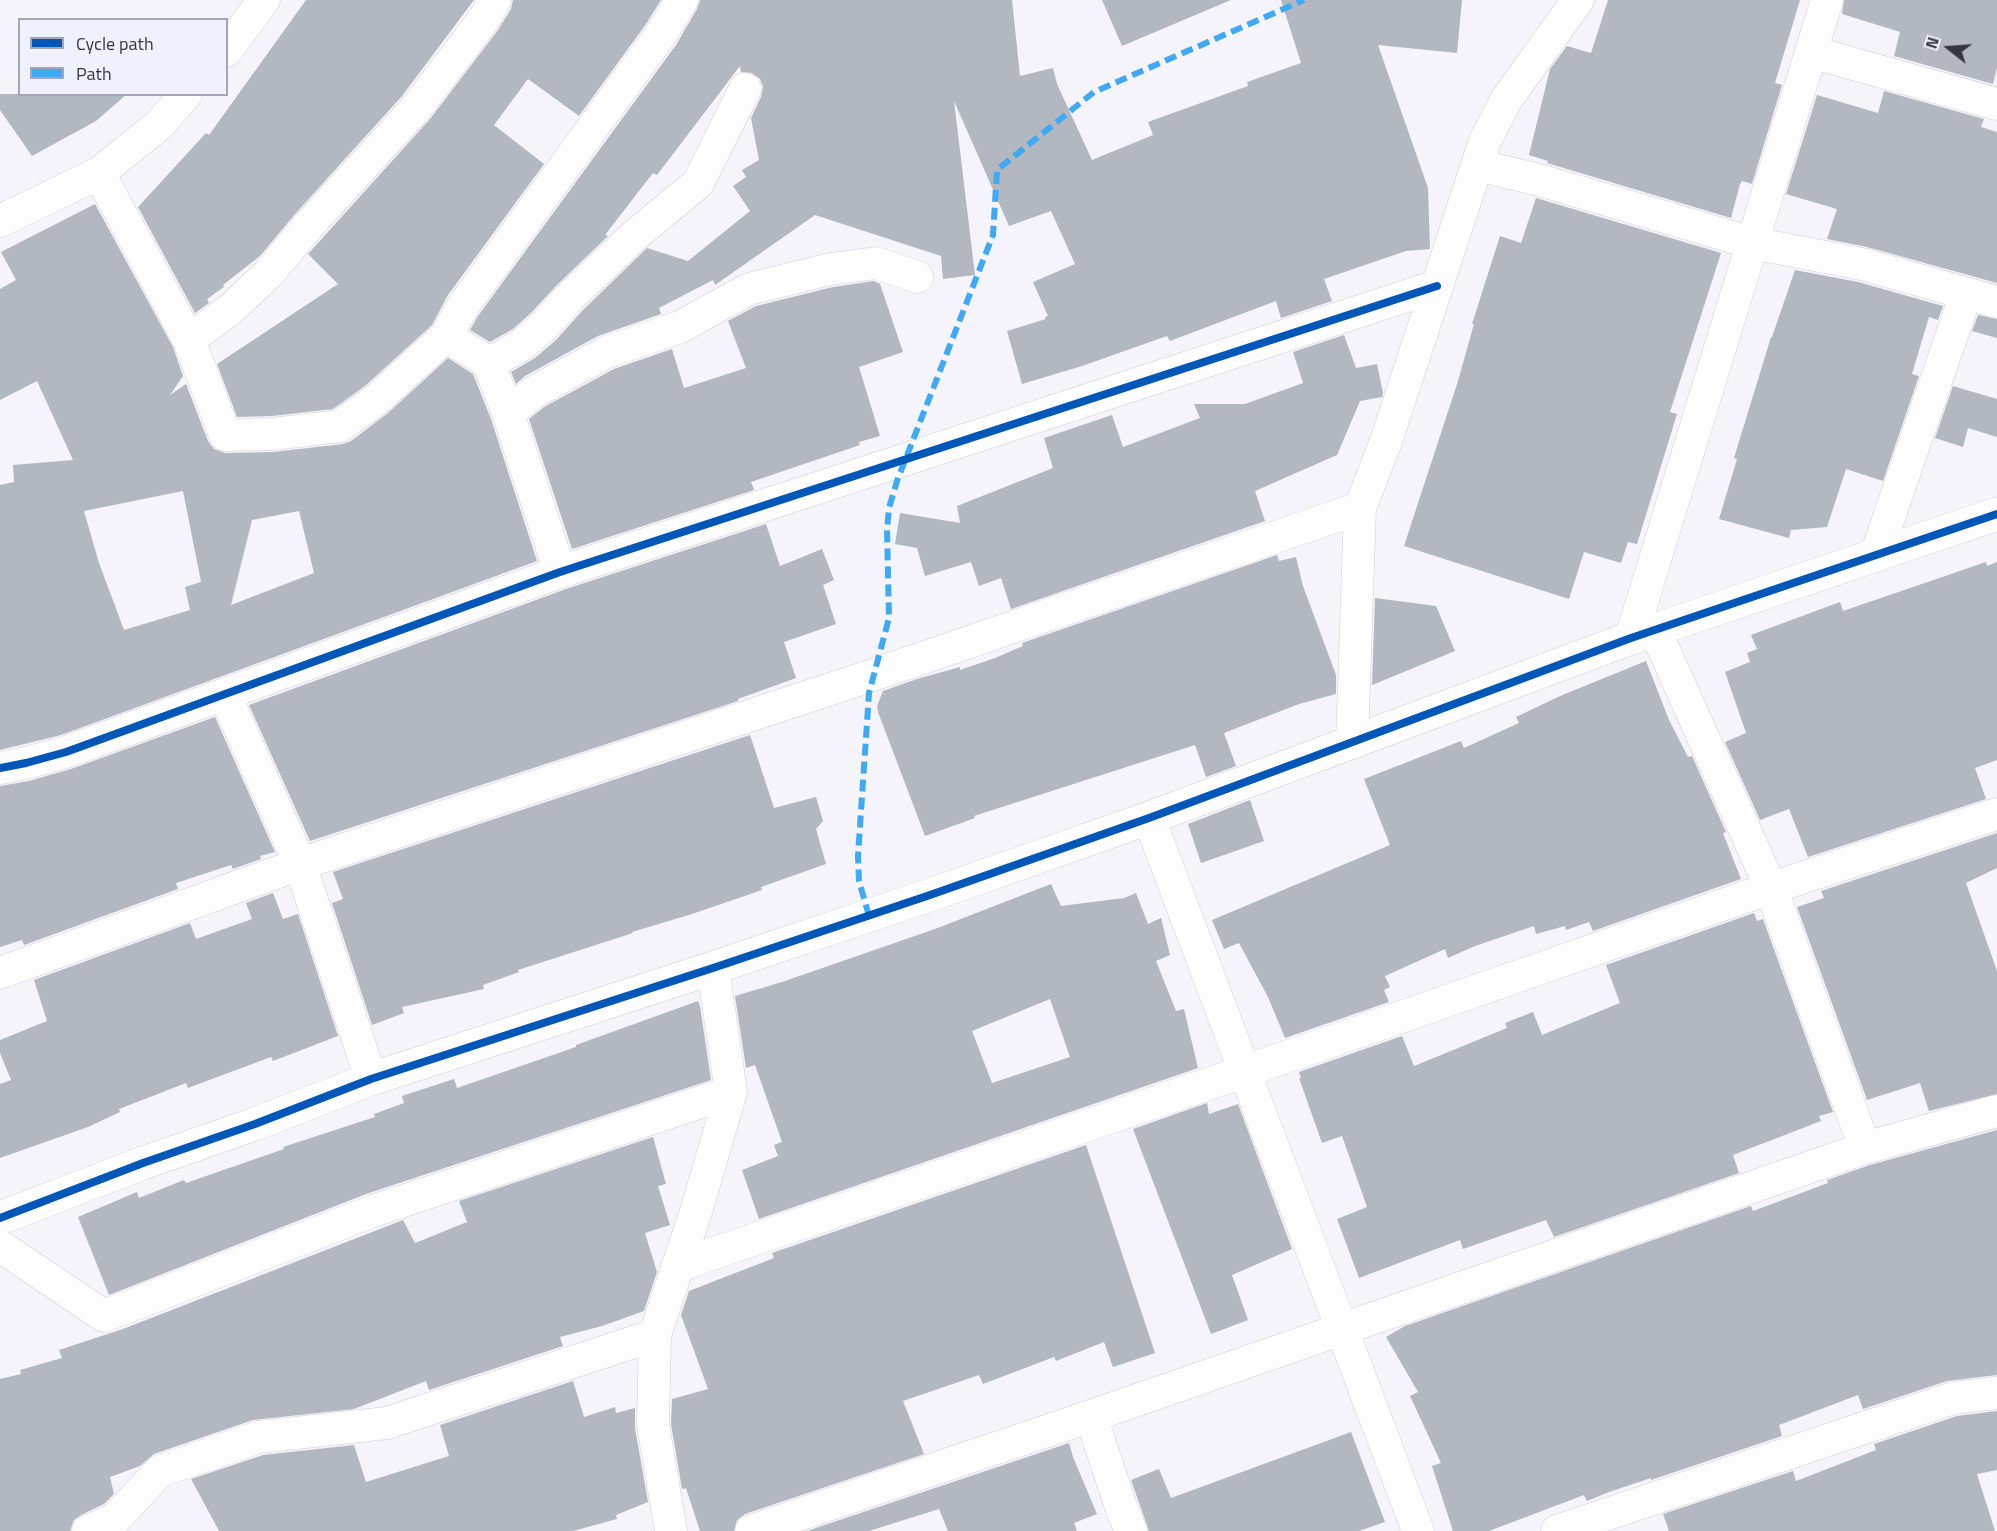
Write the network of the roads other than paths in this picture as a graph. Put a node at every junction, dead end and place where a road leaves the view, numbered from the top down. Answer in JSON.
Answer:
{"nodes":[{"id":1,"x":264,"y":0,"type":"edge"},
{"id":2,"x":495,"y":0,"type":"edge"},
{"id":3,"x":682,"y":0,"type":"edge"},
{"id":4,"x":1578,"y":0,"type":"edge"},
{"id":5,"x":1827,"y":0,"type":"edge"},
{"id":6,"x":228,"y":48,"type":"edge"},
{"id":7,"x":1811,"y":52,"type":"junction"},
{"id":8,"x":745,"y":89,"type":"dead end"},
{"id":9,"x":184,"y":96,"type":"edge"},
{"id":10,"x":1997,"y":104,"type":"edge"},
{"id":11,"x":1477,"y":165,"type":"junction"},
{"id":12,"x":99,"y":173,"type":"junction"},
{"id":13,"x":0,"y":222,"type":"edge"},
{"id":14,"x":1752,"y":243,"type":"junction"},
{"id":15,"x":917,"y":277,"type":"dead end"},
{"id":16,"x":1437,"y":286,"type":"junction"},
{"id":17,"x":1966,"y":294,"type":"junction"},
{"id":18,"x":1997,"y":302,"type":"edge"},
{"id":19,"x":446,"y":336,"type":"junction"},
{"id":20,"x":189,"y":340,"type":"junction"},
{"id":21,"x":488,"y":362,"type":"junction"},
{"id":22,"x":508,"y":412,"type":"junction"},
{"id":23,"x":1360,"y":508,"type":"junction"},
{"id":24,"x":1997,"y":514,"type":"edge"},
{"id":25,"x":1876,"y":555,"type":"junction"},
{"id":26,"x":560,"y":572,"type":"junction"},
{"id":27,"x":1643,"y":634,"type":"junction"},
{"id":28,"x":225,"y":695,"type":"junction"},
{"id":29,"x":1352,"y":742,"type":"junction"},
{"id":30,"x":0,"y":768,"type":"edge"},
{"id":31,"x":1997,"y":814,"type":"edge"},
{"id":32,"x":1149,"y":818,"type":"junction"},
{"id":33,"x":300,"y":864,"type":"junction"},
{"id":34,"x":1771,"y":888,"type":"junction"},
{"id":35,"x":713,"y":968,"type":"junction"},
{"id":36,"x":0,"y":973,"type":"edge"},
{"id":37,"x":1246,"y":1071,"type":"junction"},
{"id":38,"x":371,"y":1079,"type":"junction"},
{"id":39,"x":731,"y":1092,"type":"junction"},
{"id":40,"x":1997,"y":1111,"type":"edge"},
{"id":41,"x":1865,"y":1148,"type":"junction"},
{"id":42,"x":0,"y":1218,"type":"edge"},
{"id":43,"x":0,"y":1246,"type":"edge"},
{"id":44,"x":678,"y":1266,"type":"junction"},
{"id":45,"x":1342,"y":1329,"type":"junction"},
{"id":46,"x":655,"y":1335,"type":"junction"},
{"id":47,"x":1997,"y":1393,"type":"edge"},
{"id":48,"x":1091,"y":1416,"type":"junction"},
{"id":49,"x":88,"y":1531,"type":"edge"},
{"id":50,"x":671,"y":1531,"type":"edge"},
{"id":51,"x":751,"y":1531,"type":"edge"},
{"id":52,"x":1131,"y":1531,"type":"edge"},
{"id":53,"x":1418,"y":1531,"type":"edge"},
{"id":54,"x":1557,"y":1531,"type":"edge"}],
"edges":[{"from":1,"to":6,"type":"street"},
{"from":2,"to":20,"type":"street"},
{"from":3,"to":19,"type":"street"},
{"from":4,"to":11,"type":"street"},
{"from":5,"to":7,"type":"street"},
{"from":7,"to":10,"type":"street"},
{"from":7,"to":14,"type":"street"},
{"from":8,"to":21,"type":"street"},
{"from":9,"to":12,"type":"street"},
{"from":11,"to":14,"type":"street"},
{"from":11,"to":16,"type":"street"},
{"from":12,"to":13,"type":"street"},
{"from":12,"to":20,"type":"street"},
{"from":14,"to":17,"type":"street"},
{"from":14,"to":27,"type":"street"},
{"from":15,"to":22,"type":"street"},
{"from":16,"to":23,"type":"street"},
{"from":16,"to":26,"type":"street"},
{"from":17,"to":18,"type":"street"},
{"from":17,"to":25,"type":"street"},
{"from":19,"to":20,"type":"street"},
{"from":19,"to":21,"type":"street"},
{"from":21,"to":22,"type":"street"},
{"from":22,"to":26,"type":"street"},
{"from":23,"to":29,"type":"street"},
{"from":23,"to":33,"type":"street"},
{"from":24,"to":25,"type":"street"},
{"from":25,"to":27,"type":"street"},
{"from":26,"to":28,"type":"street"},
{"from":27,"to":29,"type":"street"},
{"from":27,"to":34,"type":"street"},
{"from":28,"to":30,"type":"street"},
{"from":28,"to":33,"type":"street"},
{"from":29,"to":32,"type":"street"},
{"from":31,"to":34,"type":"street"},
{"from":32,"to":35,"type":"street"},
{"from":32,"to":37,"type":"street"},
{"from":33,"to":36,"type":"street"},
{"from":33,"to":38,"type":"street"},
{"from":34,"to":37,"type":"street"},
{"from":34,"to":41,"type":"street"},
{"from":35,"to":38,"type":"street"},
{"from":35,"to":39,"type":"street"},
{"from":37,"to":44,"type":"street"},
{"from":37,"to":45,"type":"street"},
{"from":38,"to":42,"type":"street"},
{"from":39,"to":43,"type":"street"},
{"from":39,"to":44,"type":"street"},
{"from":40,"to":41,"type":"street"},
{"from":41,"to":45,"type":"street"},
{"from":44,"to":46,"type":"street"},
{"from":45,"to":48,"type":"street"},
{"from":45,"to":53,"type":"street"},
{"from":46,"to":49,"type":"street"},
{"from":46,"to":50,"type":"street"},
{"from":47,"to":54,"type":"street"},
{"from":48,"to":51,"type":"street"},
{"from":48,"to":52,"type":"street"}]}
